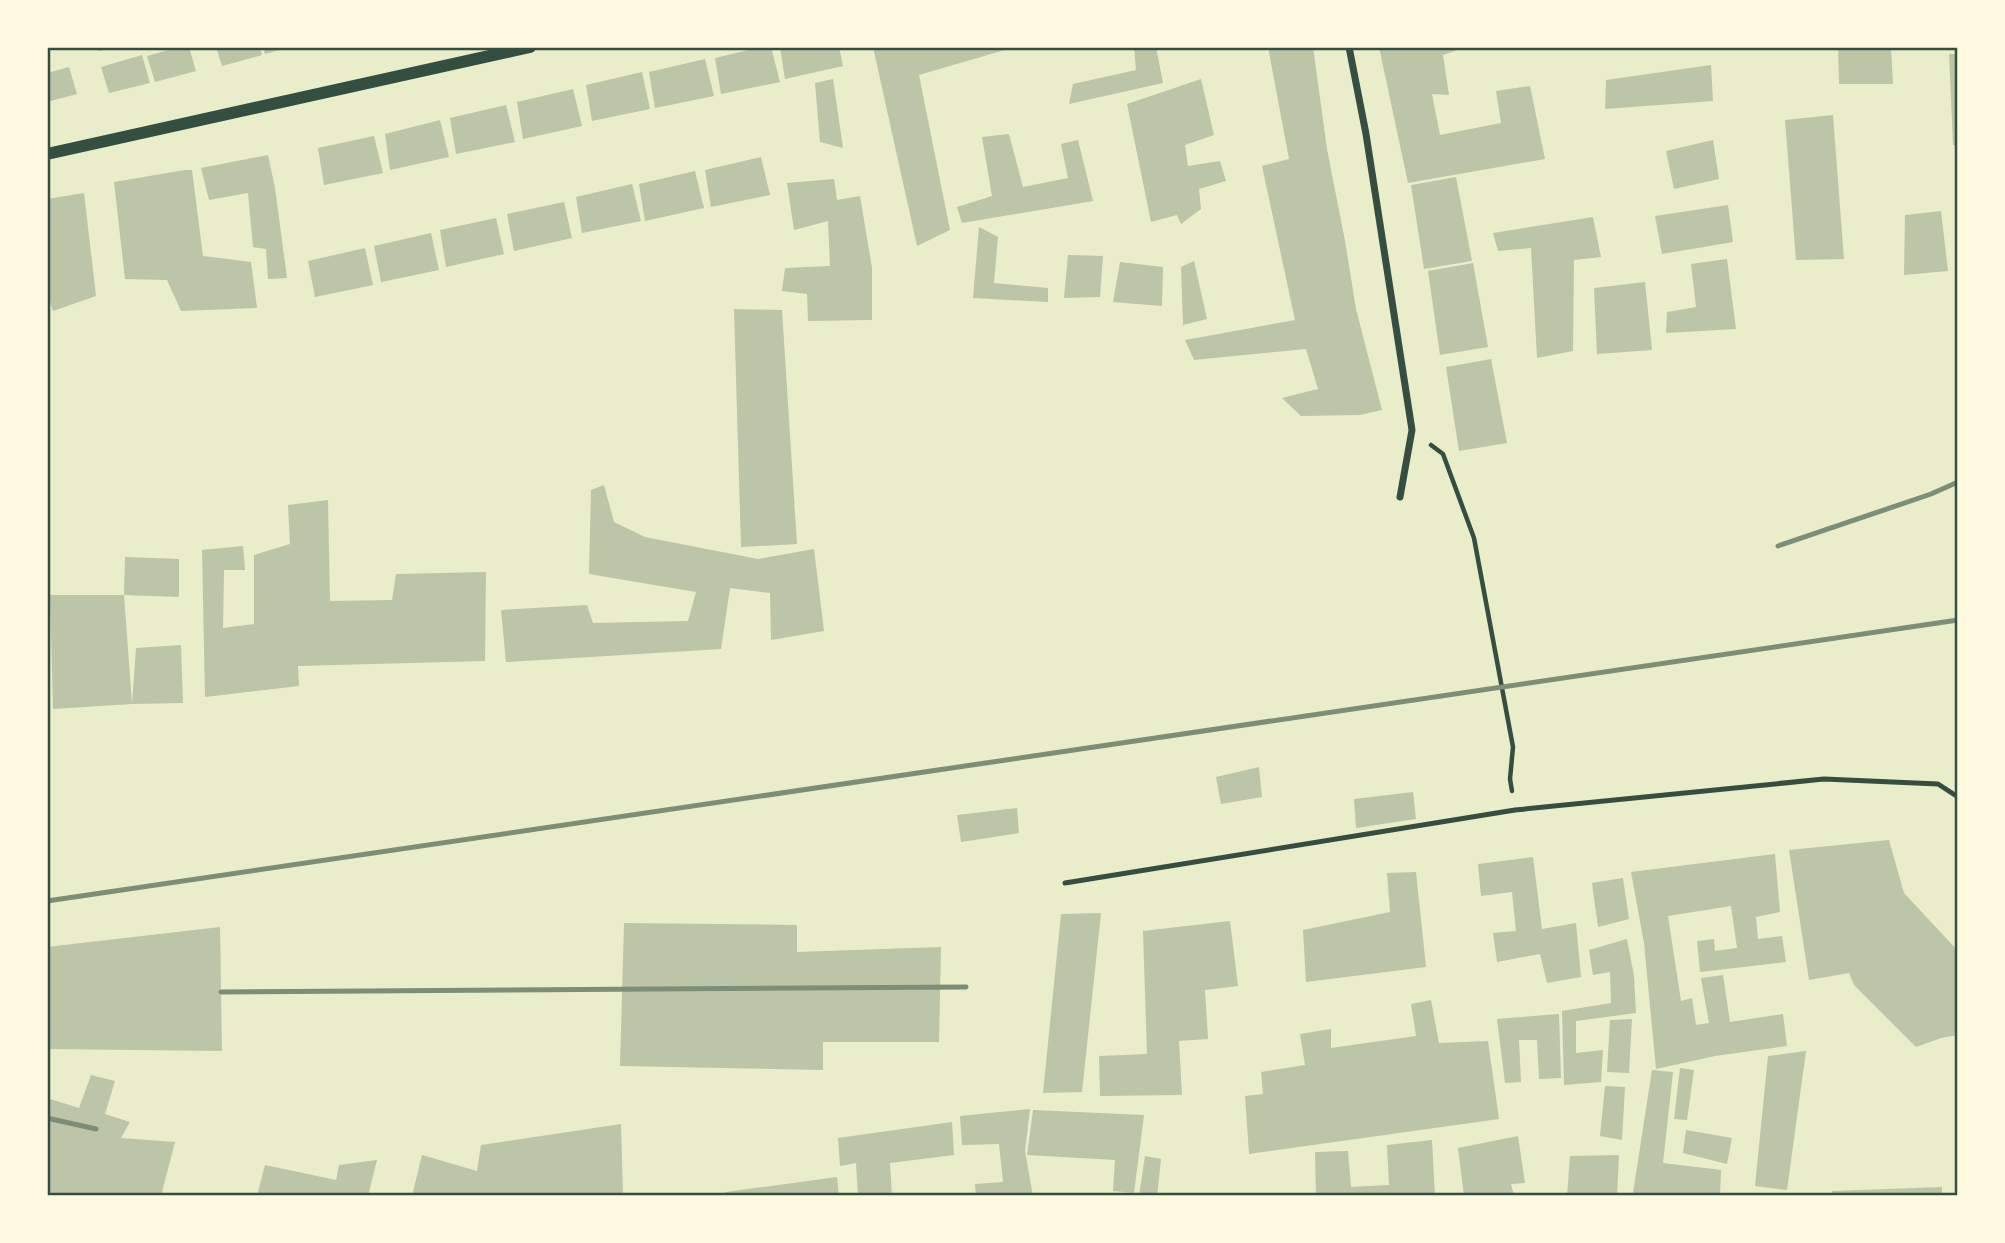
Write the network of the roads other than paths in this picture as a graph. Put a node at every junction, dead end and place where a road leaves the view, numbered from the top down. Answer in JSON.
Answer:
{"nodes":[{"id":1,"x":530,"y":47,"type":"edge"},
{"id":2,"x":1349,"y":47,"type":"edge"},
{"id":3,"x":47,"y":154,"type":"edge"},
{"id":4,"x":1400,"y":498,"type":"dead end"},
{"id":5,"x":1958,"y":797,"type":"edge"},
{"id":6,"x":1065,"y":883,"type":"dead end"}],
"edges":[{"from":1,"to":3,"type":"street"},
{"from":2,"to":4,"type":"street"},
{"from":5,"to":6,"type":"lane"}]}
